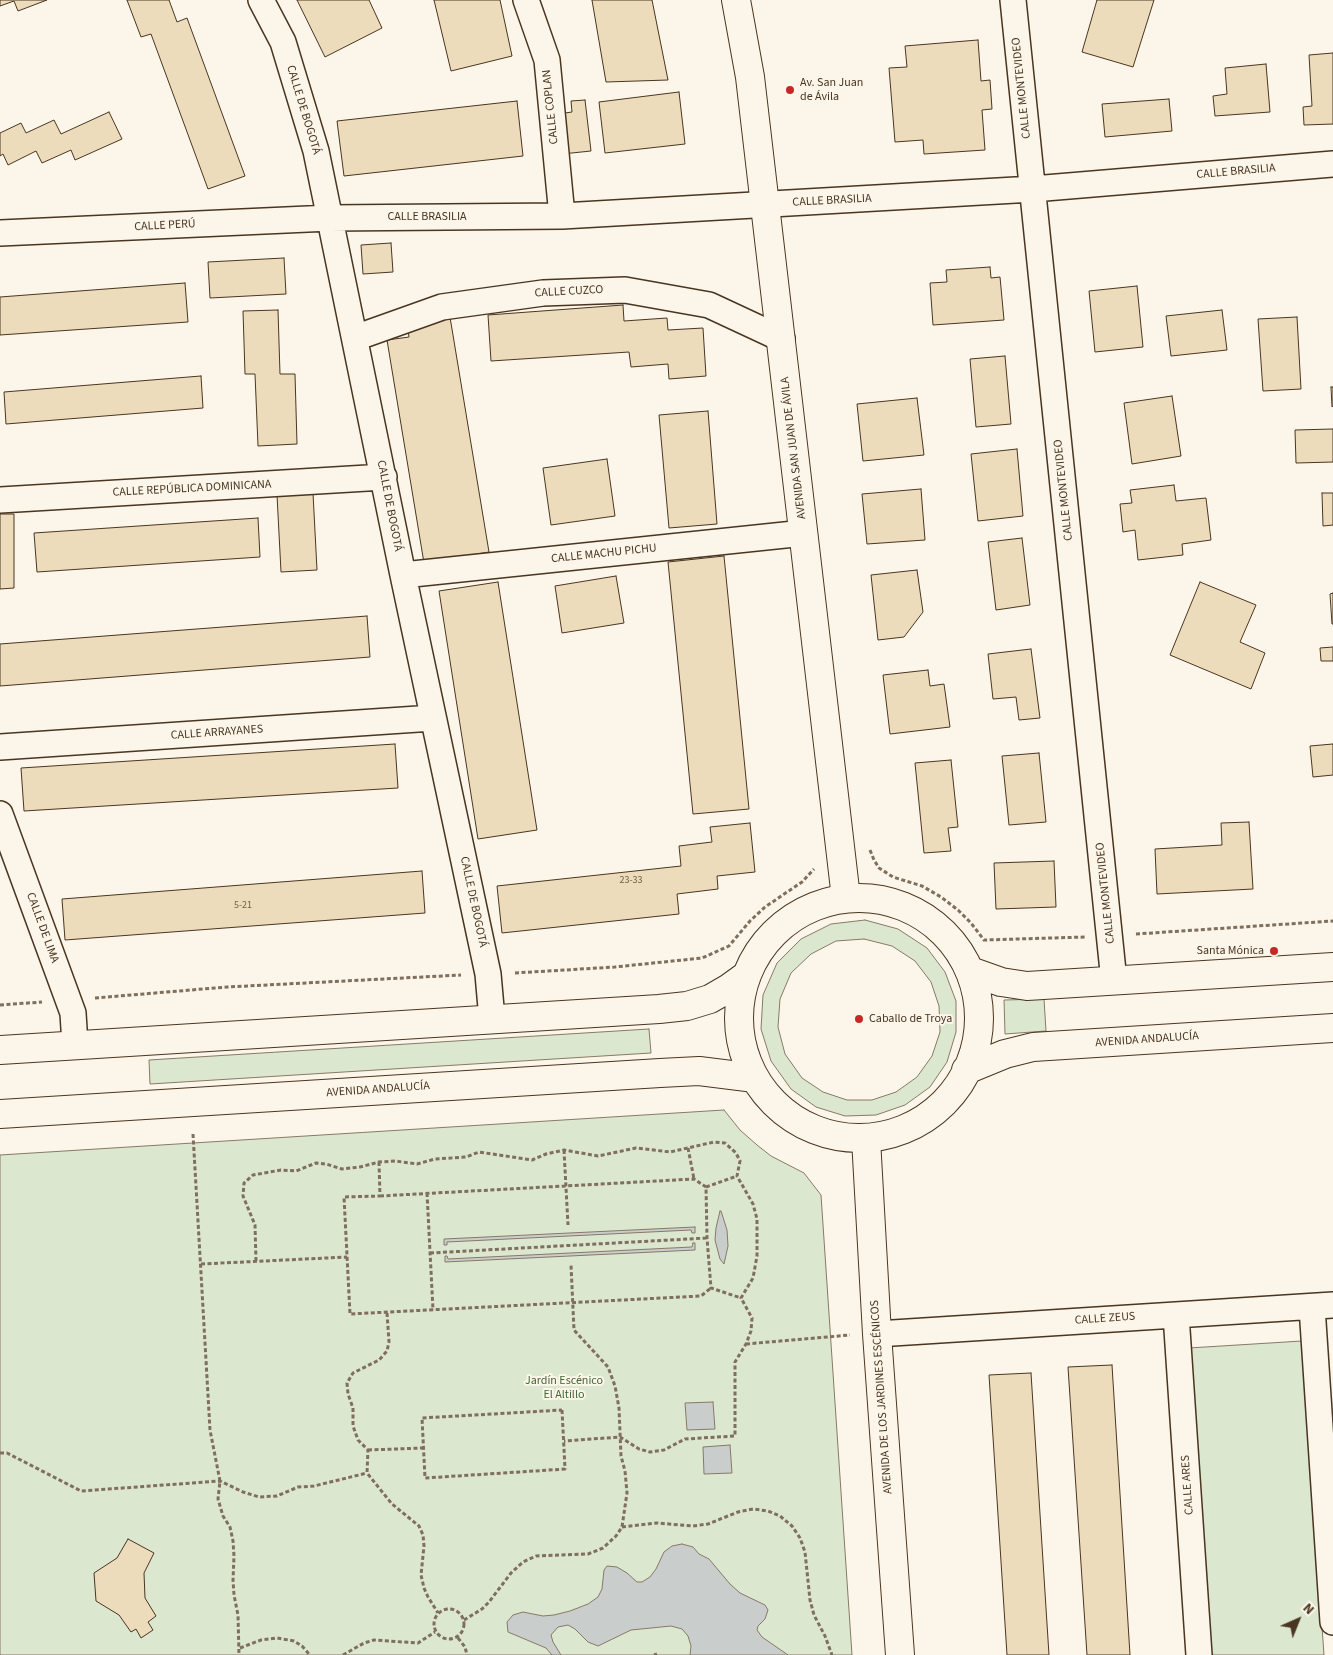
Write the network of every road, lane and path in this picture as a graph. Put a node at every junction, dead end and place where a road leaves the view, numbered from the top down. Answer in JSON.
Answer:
{"nodes":[{"id":1,"x":261,"y":0,"type":"edge"},
{"id":2,"x":526,"y":0,"type":"edge"},
{"id":3,"x":736,"y":0,"type":"edge"},
{"id":4,"x":1013,"y":0,"type":"edge"},
{"id":5,"x":1333,"y":164,"type":"edge"},
{"id":6,"x":1033,"y":189,"type":"junction"},
{"id":7,"x":764,"y":205,"type":"junction"},
{"id":8,"x":562,"y":216,"type":"junction"},
{"id":9,"x":330,"y":218,"type":"junction"},
{"id":10,"x":0,"y":233,"type":"edge"},
{"id":11,"x":355,"y":338,"type":"junction"},
{"id":12,"x":782,"y":339,"type":"junction"},
{"id":13,"x":384,"y":478,"type":"junction"},
{"id":14,"x":0,"y":500,"type":"edge"},
{"id":15,"x":804,"y":533,"type":"junction"},
{"id":16,"x":403,"y":576,"type":"junction"},
{"id":17,"x":433,"y":718,"type":"junction"},
{"id":18,"x":0,"y":747,"type":"edge"},
{"id":19,"x":0,"y":814,"type":"edge"},
{"id":20,"x":867,"y":845,"type":"dead end"},
{"id":21,"x":816,"y":864,"type":"dead end"},
{"id":22,"x":846,"y":898,"type":"junction"},
{"id":23,"x":1333,"y":921,"type":"edge"},
{"id":24,"x":1134,"y":934,"type":"dead end"},
{"id":25,"x":1087,"y":937,"type":"dead end"},
{"id":26,"x":1333,"y":967,"type":"edge"},
{"id":27,"x":970,"y":971,"type":"junction"},
{"id":28,"x":512,"y":973,"type":"dead end"},
{"id":29,"x":464,"y":975,"type":"dead end"},
{"id":30,"x":747,"y":975,"type":"junction"},
{"id":31,"x":1114,"y":981,"type":"junction"},
{"id":32,"x":94,"y":998,"type":"dead end"},
{"id":33,"x":45,"y":1002,"type":"dead end"},
{"id":34,"x":0,"y":1005,"type":"edge"},
{"id":35,"x":492,"y":1019,"type":"junction"},
{"id":36,"x":1333,"y":1028,"type":"edge"},
{"id":37,"x":75,"y":1045,"type":"junction"},
{"id":38,"x":0,"y":1050,"type":"edge"},
{"id":39,"x":966,"y":1070,"type":"junction"},
{"id":40,"x":755,"y":1078,"type":"junction"},
{"id":41,"x":0,"y":1114,"type":"edge"},
{"id":42,"x":193,"y":1134,"type":"dead end"},
{"id":43,"x":866,"y":1139,"type":"junction"},
{"id":44,"x":688,"y":1148,"type":"junction"},
{"id":45,"x":564,"y":1150,"type":"junction"},
{"id":46,"x":380,"y":1162,"type":"junction"},
{"id":47,"x":737,"y":1176,"type":"junction"},
{"id":48,"x":694,"y":1179,"type":"junction"},
{"id":49,"x":566,"y":1186,"type":"junction"},
{"id":50,"x":706,"y":1187,"type":"junction"},
{"id":51,"x":427,"y":1193,"type":"junction"},
{"id":52,"x":380,"y":1196,"type":"junction"},
{"id":53,"x":568,"y":1225,"type":"dead end"},
{"id":54,"x":707,"y":1238,"type":"junction"},
{"id":55,"x":430,"y":1252,"type":"junction"},
{"id":56,"x":347,"y":1257,"type":"junction"},
{"id":57,"x":256,"y":1261,"type":"junction"},
{"id":58,"x":201,"y":1264,"type":"junction"},
{"id":59,"x":571,"y":1265,"type":"dead end"},
{"id":60,"x":711,"y":1288,"type":"junction"},
{"id":61,"x":741,"y":1298,"type":"junction"},
{"id":62,"x":572,"y":1303,"type":"junction"},
{"id":63,"x":1322,"y":1306,"type":"edge"},
{"id":64,"x":433,"y":1310,"type":"junction"},
{"id":65,"x":388,"y":1312,"type":"junction"},
{"id":66,"x":1176,"y":1315,"type":"junction"},
{"id":67,"x":878,"y":1334,"type":"junction"},
{"id":68,"x":746,"y":1344,"type":"junction"},
{"id":69,"x":620,"y":1438,"type":"junction"},
{"id":70,"x":564,"y":1440,"type":"junction"},
{"id":71,"x":423,"y":1448,"type":"junction"},
{"id":72,"x":368,"y":1450,"type":"junction"},
{"id":73,"x":0,"y":1453,"type":"edge"},
{"id":74,"x":367,"y":1473,"type":"junction"},
{"id":75,"x":220,"y":1480,"type":"junction"},
{"id":76,"x":622,"y":1527,"type":"junction"},
{"id":77,"x":438,"y":1613,"type":"junction"},
{"id":78,"x":464,"y":1620,"type":"junction"},
{"id":79,"x":1333,"y":1622,"type":"edge"},
{"id":80,"x":435,"y":1632,"type":"junction"},
{"id":81,"x":458,"y":1638,"type":"junction"},
{"id":82,"x":240,"y":1648,"type":"junction"},
{"id":83,"x":239,"y":1655,"type":"edge"},
{"id":84,"x":310,"y":1655,"type":"edge"},
{"id":85,"x":343,"y":1655,"type":"edge"},
{"id":86,"x":467,"y":1655,"type":"edge"},
{"id":87,"x":832,"y":1655,"type":"edge"},
{"id":88,"x":900,"y":1655,"type":"edge"},
{"id":89,"x":1199,"y":1655,"type":"edge"}],
"edges":[{"from":1,"to":9,"type":"street","name":"CALLE DE BOGOTÁ"},
{"from":2,"to":8,"type":"street","name":"CALLE COPLAN"},
{"from":3,"to":7,"type":"main road","name":"AVENIDA SAN JUAN DE ÁVILA"},
{"from":4,"to":6,"type":"street","name":"CALLE MONTEVIDEO"},
{"from":5,"to":6,"type":"street","name":"CALLE BRASILIA"},
{"from":6,"to":7,"type":"street","name":"CALLE BRASILIA"},
{"from":6,"to":31,"type":"street","name":"CALLE MONTEVIDEO"},
{"from":7,"to":8,"type":"street","name":"CALLE BRASILIA"},
{"from":7,"to":12,"type":"main road","name":"AVENIDA SAN JUAN DE ÁVILA"},
{"from":8,"to":9,"type":"street","name":"CALLE BRASILIA"},
{"from":9,"to":10,"type":"street","name":"CALLE PERÚ"},
{"from":9,"to":11,"type":"street","name":"CALLE DE BOGOTÁ"},
{"from":11,"to":12,"type":"street","name":"CALLE CUZCO"},
{"from":11,"to":13,"type":"street","name":"CALLE DE BOGOTÁ"},
{"from":12,"to":15,"type":"main road","name":"AVENIDA SAN JUAN DE ÁVILA"},
{"from":13,"to":14,"type":"street","name":"CALLE REPÚBLICA DOMINICANA"},
{"from":13,"to":16,"type":"street","name":"CALLE DE BOGOTÁ"},
{"from":15,"to":16,"type":"street","name":"CALLE MACHU PICHU"},
{"from":15,"to":22,"type":"main road","name":"AVENIDA SAN JUAN DE ÁVILA"},
{"from":16,"to":17,"type":"street","name":"CALLE DE BOGOTÁ"},
{"from":17,"to":18,"type":"street","name":"CALLE ARRAYANES"},
{"from":17,"to":35,"type":"street","name":"CALLE DE BOGOTÁ"},
{"from":19,"to":37,"type":"street","name":"CALLE DE LIMA"},
{"from":20,"to":25,"type":"path"},
{"from":21,"to":28,"type":"path"},
{"from":22,"to":27,"type":"main road"},
{"from":22,"to":30,"type":"main road"},
{"from":23,"to":24,"type":"path"},
{"from":26,"to":31,"type":"main road"},
{"from":27,"to":31,"type":"main road"},
{"from":27,"to":39,"type":"main road"},
{"from":29,"to":32,"type":"path"},
{"from":30,"to":35,"type":"main road"},
{"from":30,"to":40,"type":"main road"},
{"from":33,"to":34,"type":"path"},
{"from":35,"to":37,"type":"main road"},
{"from":36,"to":39,"type":"main road","name":"AVENIDA ANDALUCÍA"},
{"from":37,"to":38,"type":"main road"},
{"from":39,"to":43,"type":"main road"},
{"from":40,"to":41,"type":"main road","name":"AVENIDA ANDALUCÍA"},
{"from":40,"to":43,"type":"main road"},
{"from":42,"to":58,"type":"path"},
{"from":43,"to":67,"type":"main road","name":"AVENIDA DE LOS JARDINES ESCÉNICOS"},
{"from":44,"to":45,"type":"path"},
{"from":44,"to":47,"type":"path"},
{"from":44,"to":48,"type":"path"},
{"from":45,"to":46,"type":"path"},
{"from":45,"to":49,"type":"path"},
{"from":46,"to":52,"type":"path"},
{"from":46,"to":57,"type":"path"},
{"from":47,"to":50,"type":"path"},
{"from":47,"to":61,"type":"path"},
{"from":48,"to":49,"type":"path"},
{"from":48,"to":50,"type":"path"},
{"from":49,"to":51,"type":"path"},
{"from":49,"to":53,"type":"path"},
{"from":50,"to":54,"type":"path"},
{"from":51,"to":52,"type":"path"},
{"from":51,"to":55,"type":"path"},
{"from":52,"to":56,"type":"path"},
{"from":54,"to":55,"type":"path"},
{"from":54,"to":60,"type":"path"},
{"from":55,"to":64,"type":"path"},
{"from":56,"to":57,"type":"path"},
{"from":56,"to":65,"type":"path"},
{"from":57,"to":58,"type":"path"},
{"from":58,"to":75,"type":"path"},
{"from":59,"to":62,"type":"path"},
{"from":60,"to":61,"type":"path"},
{"from":60,"to":62,"type":"path"},
{"from":61,"to":68,"type":"path"},
{"from":62,"to":64,"type":"path"},
{"from":62,"to":69,"type":"path"},
{"from":63,"to":66,"type":"street","name":"CALLE ZEUS"},
{"from":63,"to":79,"type":"street"},
{"from":64,"to":65,"type":"path"},
{"from":65,"to":72,"type":"path"},
{"from":66,"to":67,"type":"street","name":"CALLE ZEUS"},
{"from":66,"to":89,"type":"street","name":"CALLE ARES"},
{"from":67,"to":68,"type":"path"},
{"from":67,"to":88,"type":"main road","name":"AVENIDA DE LOS JARDINES ESCÉNICOS"},
{"from":68,"to":69,"type":"path"},
{"from":69,"to":70,"type":"path"},
{"from":69,"to":76,"type":"path"},
{"from":70,"to":71,"type":"path"},
{"from":70,"to":71,"type":"path"},
{"from":71,"to":72,"type":"path"},
{"from":72,"to":74,"type":"path"},
{"from":73,"to":75,"type":"path"},
{"from":74,"to":75,"type":"path"},
{"from":74,"to":77,"type":"path"},
{"from":75,"to":82,"type":"path"},
{"from":76,"to":78,"type":"path"},
{"from":76,"to":87,"type":"path"},
{"from":77,"to":78,"type":"path"},
{"from":77,"to":80,"type":"path"},
{"from":78,"to":81,"type":"path"},
{"from":80,"to":81,"type":"path"},
{"from":80,"to":85,"type":"path"},
{"from":81,"to":86,"type":"path"},
{"from":82,"to":83,"type":"path"},
{"from":82,"to":84,"type":"path"}]}
